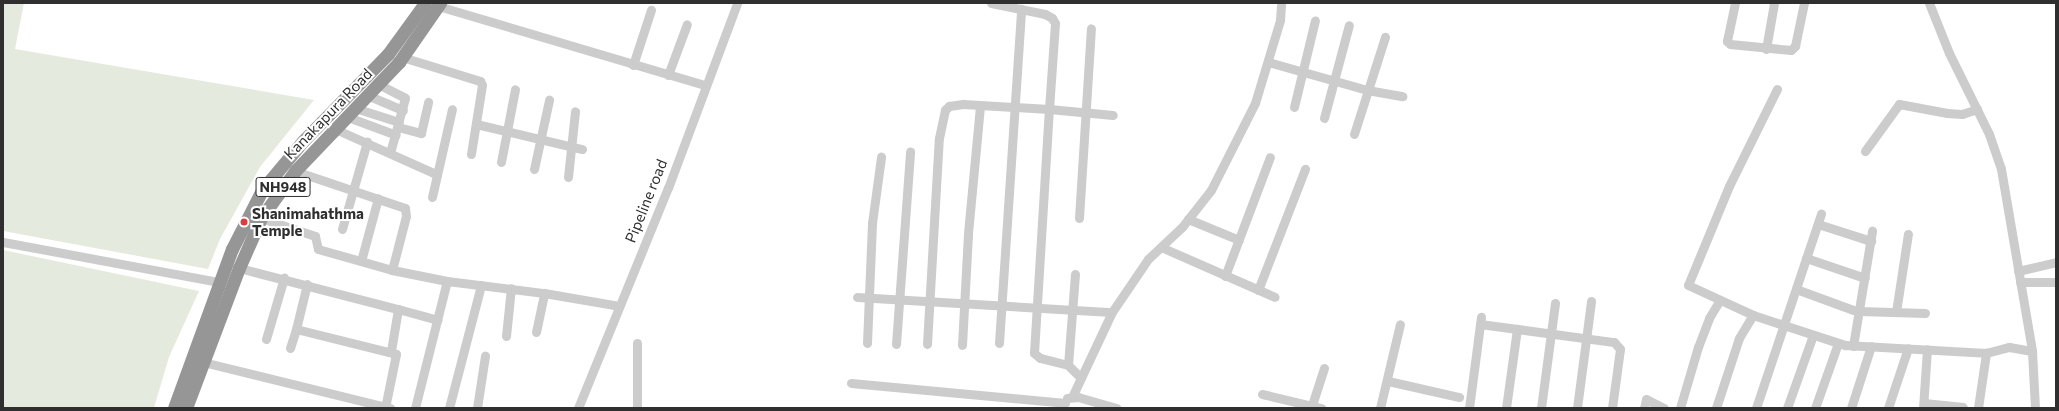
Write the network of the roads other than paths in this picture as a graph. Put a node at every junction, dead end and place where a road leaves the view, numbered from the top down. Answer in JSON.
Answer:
{"nodes":[{"id":1,"x":425,"y":3,"type":"edge"},
{"id":2,"x":737,"y":3,"type":"edge"},
{"id":3,"x":991,"y":3,"type":"edge"},
{"id":4,"x":1735,"y":3,"type":"edge"},
{"id":5,"x":1774,"y":3,"type":"edge"},
{"id":6,"x":1804,"y":3,"type":"edge"},
{"id":7,"x":1929,"y":3,"type":"edge"},
{"id":8,"x":439,"y":4,"type":"edge"},
{"id":9,"x":1009,"y":5,"type":"edge"},
{"id":10,"x":1281,"y":5,"type":"dead end"},
{"id":11,"x":1021,"y":9,"type":"junction"},
{"id":12,"x":651,"y":10,"type":"dead end"},
{"id":13,"x":1315,"y":20,"type":"dead end"},
{"id":14,"x":687,"y":24,"type":"dead end"},
{"id":15,"x":1349,"y":25,"type":"dead end"},
{"id":16,"x":1091,"y":28,"type":"dead end"},
{"id":17,"x":1385,"y":37,"type":"dead end"},
{"id":18,"x":1766,"y":50,"type":"junction"},
{"id":19,"x":402,"y":57,"type":"junction"},
{"id":20,"x":1268,"y":62,"type":"junction"},
{"id":21,"x":633,"y":65,"type":"junction"},
{"id":22,"x":1303,"y":70,"type":"junction"},
{"id":23,"x":668,"y":75,"type":"junction"},
{"id":24,"x":1333,"y":80,"type":"junction"},
{"id":25,"x":378,"y":84,"type":"junction"},
{"id":26,"x":705,"y":85,"type":"junction"},
{"id":27,"x":515,"y":89,"type":"dead end"},
{"id":28,"x":1777,"y":89,"type":"dead end"},
{"id":29,"x":1367,"y":90,"type":"junction"},
{"id":30,"x":367,"y":95,"type":"junction"},
{"id":31,"x":1402,"y":96,"type":"dead end"},
{"id":32,"x":548,"y":100,"type":"dead end"},
{"id":33,"x":428,"y":102,"type":"dead end"},
{"id":34,"x":980,"y":106,"type":"junction"},
{"id":35,"x":1294,"y":107,"type":"dead end"},
{"id":36,"x":1014,"y":108,"type":"junction"},
{"id":37,"x":452,"y":109,"type":"dead end"},
{"id":38,"x":1048,"y":109,"type":"junction"},
{"id":39,"x":1977,"y":109,"type":"junction"},
{"id":40,"x":403,"y":110,"type":"junction"},
{"id":41,"x":575,"y":111,"type":"dead end"},
{"id":42,"x":350,"y":112,"type":"junction"},
{"id":43,"x":1086,"y":113,"type":"junction"},
{"id":44,"x":1113,"y":115,"type":"dead end"},
{"id":45,"x":1324,"y":118,"type":"dead end"},
{"id":46,"x":476,"y":124,"type":"junction"},
{"id":47,"x":333,"y":128,"type":"junction"},
{"id":48,"x":398,"y":128,"type":"junction"},
{"id":49,"x":508,"y":132,"type":"junction"},
{"id":50,"x":1354,"y":134,"type":"dead end"},
{"id":51,"x":541,"y":140,"type":"junction"},
{"id":52,"x":303,"y":141,"type":"junction"},
{"id":53,"x":367,"y":142,"type":"junction"},
{"id":54,"x":571,"y":148,"type":"junction"},
{"id":55,"x":314,"y":149,"type":"junction"},
{"id":56,"x":582,"y":149,"type":"dead end"},
{"id":57,"x":1865,"y":151,"type":"dead end"},
{"id":58,"x":910,"y":152,"type":"dead end"},
{"id":59,"x":390,"y":153,"type":"junction"},
{"id":60,"x":471,"y":154,"type":"dead end"},
{"id":61,"x":881,"y":157,"type":"dead end"},
{"id":62,"x":1270,"y":157,"type":"dead end"},
{"id":63,"x":501,"y":162,"type":"dead end"},
{"id":64,"x":534,"y":169,"type":"dead end"},
{"id":65,"x":1305,"y":169,"type":"dead end"},
{"id":66,"x":294,"y":171,"type":"junction"},
{"id":67,"x":436,"y":174,"type":"junction"},
{"id":68,"x":568,"y":177,"type":"dead end"},
{"id":69,"x":353,"y":190,"type":"junction"},
{"id":70,"x":432,"y":197,"type":"dead end"},
{"id":71,"x":378,"y":198,"type":"junction"},
{"id":72,"x":1821,"y":214,"type":"dead end"},
{"id":73,"x":261,"y":218,"type":"junction"},
{"id":74,"x":1079,"y":218,"type":"dead end"},
{"id":75,"x":1188,"y":219,"type":"junction"},
{"id":76,"x":1818,"y":224,"type":"junction"},
{"id":77,"x":342,"y":229,"type":"dead end"},
{"id":78,"x":1872,"y":231,"type":"dead end"},
{"id":79,"x":1908,"y":234,"type":"dead end"},
{"id":80,"x":1239,"y":240,"type":"junction"},
{"id":81,"x":1871,"y":241,"type":"junction"},
{"id":82,"x":3,"y":242,"type":"edge"},
{"id":83,"x":1161,"y":247,"type":"junction"},
{"id":84,"x":1806,"y":258,"type":"junction"},
{"id":85,"x":361,"y":261,"type":"junction"},
{"id":86,"x":2056,"y":262,"type":"edge"},
{"id":87,"x":239,"y":268,"type":"junction"},
{"id":88,"x":392,"y":270,"type":"junction"},
{"id":89,"x":2018,"y":270,"type":"junction"},
{"id":90,"x":1075,"y":274,"type":"dead end"},
{"id":91,"x":1225,"y":276,"type":"junction"},
{"id":92,"x":284,"y":278,"type":"junction"},
{"id":93,"x":1864,"y":278,"type":"junction"},
{"id":94,"x":447,"y":281,"type":"junction"},
{"id":95,"x":219,"y":282,"type":"junction"},
{"id":96,"x":2020,"y":282,"type":"junction"},
{"id":97,"x":2056,"y":282,"type":"edge"},
{"id":98,"x":307,"y":284,"type":"junction"},
{"id":99,"x":481,"y":285,"type":"junction"},
{"id":100,"x":511,"y":288,"type":"junction"},
{"id":101,"x":1796,"y":289,"type":"junction"},
{"id":102,"x":1258,"y":290,"type":"junction"},
{"id":103,"x":544,"y":293,"type":"junction"},
{"id":104,"x":857,"y":297,"type":"dead end"},
{"id":105,"x":1275,"y":297,"type":"dead end"},
{"id":106,"x":868,"y":298,"type":"junction"},
{"id":107,"x":901,"y":300,"type":"junction"},
{"id":108,"x":1720,"y":300,"type":"junction"},
{"id":109,"x":1591,"y":301,"type":"dead end"},
{"id":110,"x":930,"y":302,"type":"junction"},
{"id":111,"x":965,"y":304,"type":"junction"},
{"id":112,"x":1555,"y":304,"type":"dead end"},
{"id":113,"x":619,"y":306,"type":"junction"},
{"id":114,"x":1002,"y":306,"type":"junction"},
{"id":115,"x":1037,"y":308,"type":"junction"},
{"id":116,"x":398,"y":309,"type":"junction"},
{"id":117,"x":1072,"y":310,"type":"junction"},
{"id":118,"x":1856,"y":310,"type":"junction"},
{"id":119,"x":1112,"y":312,"type":"junction"},
{"id":120,"x":1896,"y":312,"type":"junction"},
{"id":121,"x":1925,"y":313,"type":"dead end"},
{"id":122,"x":1752,"y":315,"type":"junction"},
{"id":123,"x":438,"y":320,"type":"junction"},
{"id":124,"x":1400,"y":324,"type":"dead end"},
{"id":125,"x":1784,"y":325,"type":"junction"},
{"id":126,"x":296,"y":328,"type":"junction"},
{"id":127,"x":1517,"y":329,"type":"junction"},
{"id":128,"x":536,"y":332,"type":"dead end"},
{"id":129,"x":1551,"y":333,"type":"junction"},
{"id":130,"x":1813,"y":334,"type":"junction"},
{"id":131,"x":506,"y":336,"type":"dead end"},
{"id":132,"x":1586,"y":338,"type":"junction"},
{"id":133,"x":266,"y":339,"type":"dead end"},
{"id":134,"x":637,"y":343,"type":"dead end"},
{"id":135,"x":867,"y":343,"type":"dead end"},
{"id":136,"x":999,"y":343,"type":"dead end"},
{"id":137,"x":1838,"y":343,"type":"junction"},
{"id":138,"x":896,"y":344,"type":"dead end"},
{"id":139,"x":927,"y":344,"type":"dead end"},
{"id":140,"x":962,"y":345,"type":"dead end"},
{"id":141,"x":1853,"y":346,"type":"junction"},
{"id":142,"x":1871,"y":346,"type":"junction"},
{"id":143,"x":290,"y":348,"type":"dead end"},
{"id":144,"x":1908,"y":348,"type":"junction"},
{"id":145,"x":1927,"y":349,"type":"junction"},
{"id":146,"x":391,"y":351,"type":"junction"},
{"id":147,"x":2032,"y":351,"type":"junction"},
{"id":148,"x":1986,"y":353,"type":"junction"},
{"id":149,"x":485,"y":356,"type":"dead end"},
{"id":150,"x":203,"y":362,"type":"junction"},
{"id":151,"x":1068,"y":365,"type":"junction"},
{"id":152,"x":1324,"y":368,"type":"dead end"},
{"id":153,"x":1081,"y":378,"type":"junction"},
{"id":154,"x":1388,"y":381,"type":"junction"},
{"id":155,"x":852,"y":383,"type":"dead end"},
{"id":156,"x":1262,"y":394,"type":"dead end"},
{"id":157,"x":1459,"y":397,"type":"dead end"},
{"id":158,"x":1066,"y":402,"type":"edge"},
{"id":159,"x":1923,"y":405,"type":"edge"},
{"id":160,"x":1315,"y":407,"type":"edge"},
{"id":161,"x":1963,"y":407,"type":"edge"},
{"id":162,"x":174,"y":408,"type":"edge"},
{"id":163,"x":186,"y":408,"type":"edge"},
{"id":164,"x":387,"y":408,"type":"edge"},
{"id":165,"x":415,"y":408,"type":"edge"},
{"id":166,"x":449,"y":408,"type":"edge"},
{"id":167,"x":477,"y":408,"type":"edge"},
{"id":168,"x":578,"y":408,"type":"edge"},
{"id":169,"x":637,"y":408,"type":"edge"},
{"id":170,"x":1116,"y":408,"type":"edge"},
{"id":171,"x":1380,"y":408,"type":"edge"},
{"id":172,"x":1469,"y":408,"type":"edge"},
{"id":173,"x":1506,"y":408,"type":"edge"},
{"id":174,"x":1541,"y":408,"type":"edge"},
{"id":175,"x":1577,"y":408,"type":"edge"},
{"id":176,"x":1612,"y":408,"type":"edge"},
{"id":177,"x":1644,"y":408,"type":"edge"},
{"id":178,"x":1664,"y":408,"type":"edge"},
{"id":179,"x":1680,"y":408,"type":"edge"},
{"id":180,"x":1716,"y":408,"type":"edge"},
{"id":181,"x":1756,"y":408,"type":"edge"},
{"id":182,"x":1787,"y":408,"type":"edge"},
{"id":183,"x":1815,"y":408,"type":"edge"},
{"id":184,"x":1851,"y":408,"type":"edge"},
{"id":185,"x":1888,"y":408,"type":"edge"},
{"id":186,"x":1978,"y":408,"type":"edge"},
{"id":187,"x":2035,"y":408,"type":"edge"}],
"edges":[{"from":1,"to":52,"type":"highway","name":"Kanakapura Road","number":"NH948"},
{"from":2,"to":26,"type":"street","name":"Pipeline road"},
{"from":3,"to":9,"type":"street"},
{"from":4,"to":18,"type":"street"},
{"from":5,"to":18,"type":"street"},
{"from":6,"to":18,"type":"street"},
{"from":7,"to":39,"type":"street"},
{"from":8,"to":19,"type":"highway","name":"Kanakapura Road","number":"NH948"},
{"from":8,"to":21,"type":"street"},
{"from":9,"to":11,"type":"street"},
{"from":10,"to":20,"type":"street"},
{"from":11,"to":36,"type":"street"},
{"from":11,"to":38,"type":"street"},
{"from":12,"to":21,"type":"street"},
{"from":13,"to":22,"type":"street"},
{"from":14,"to":23,"type":"street"},
{"from":15,"to":24,"type":"street"},
{"from":16,"to":43,"type":"street"},
{"from":17,"to":29,"type":"street"},
{"from":19,"to":25,"type":"highway","name":"Kanakapura Road","number":"NH948"},
{"from":19,"to":46,"type":"street"},
{"from":20,"to":22,"type":"street"},
{"from":20,"to":75,"type":"street"},
{"from":21,"to":23,"type":"street"},
{"from":22,"to":24,"type":"street"},
{"from":22,"to":35,"type":"street"},
{"from":23,"to":26,"type":"street"},
{"from":24,"to":29,"type":"street"},
{"from":24,"to":45,"type":"street"},
{"from":25,"to":30,"type":"highway","name":"Kanakapura Road","number":"NH948"},
{"from":25,"to":40,"type":"street"},
{"from":26,"to":113,"type":"street","name":"Pipeline road"},
{"from":27,"to":49,"type":"street"},
{"from":28,"to":108,"type":"street"},
{"from":29,"to":31,"type":"street"},
{"from":29,"to":50,"type":"street"},
{"from":30,"to":40,"type":"street"},
{"from":30,"to":42,"type":"highway","name":"Kanakapura Road","number":"NH948"},
{"from":32,"to":51,"type":"street"},
{"from":33,"to":48,"type":"street"},
{"from":34,"to":36,"type":"street"},
{"from":34,"to":110,"type":"street"},
{"from":34,"to":111,"type":"street"},
{"from":36,"to":38,"type":"street"},
{"from":36,"to":114,"type":"street"},
{"from":37,"to":67,"type":"street"},
{"from":38,"to":43,"type":"street"},
{"from":38,"to":115,"type":"street"},
{"from":39,"to":57,"type":"street"},
{"from":39,"to":89,"type":"street"},
{"from":40,"to":48,"type":"street"},
{"from":41,"to":54,"type":"street"},
{"from":42,"to":47,"type":"highway","name":"Kanakapura Road","number":"NH948"},
{"from":42,"to":48,"type":"street"},
{"from":42,"to":48,"type":"street"},
{"from":43,"to":44,"type":"street"},
{"from":43,"to":74,"type":"street"},
{"from":46,"to":49,"type":"street"},
{"from":46,"to":60,"type":"street"},
{"from":47,"to":53,"type":"street"},
{"from":47,"to":55,"type":"highway","name":"Kanakapura Road","number":"NH948"},
{"from":48,"to":59,"type":"street"},
{"from":49,"to":51,"type":"street"},
{"from":49,"to":63,"type":"street"},
{"from":51,"to":54,"type":"street"},
{"from":51,"to":64,"type":"street"},
{"from":52,"to":55,"type":"highway"},
{"from":52,"to":95,"type":"highway","name":"Kanakapura Road","number":"NH948"},
{"from":53,"to":59,"type":"street"},
{"from":53,"to":69,"type":"street"},
{"from":54,"to":56,"type":"street"},
{"from":54,"to":68,"type":"street"},
{"from":55,"to":66,"type":"highway","name":"Kanakapura Road","number":"NH948"},
{"from":58,"to":107,"type":"street"},
{"from":59,"to":67,"type":"street"},
{"from":61,"to":106,"type":"street"},
{"from":62,"to":80,"type":"street"},
{"from":65,"to":102,"type":"street"},
{"from":66,"to":69,"type":"street"},
{"from":66,"to":73,"type":"highway","name":"Kanakapura Road","number":"NH948"},
{"from":67,"to":70,"type":"street"},
{"from":69,"to":71,"type":"street"},
{"from":69,"to":77,"type":"street"},
{"from":71,"to":85,"type":"street"},
{"from":71,"to":88,"type":"street"},
{"from":72,"to":76,"type":"street"},
{"from":73,"to":85,"type":"street"},
{"from":73,"to":87,"type":"highway","name":"Kanakapura Road","number":"NH948"},
{"from":75,"to":80,"type":"street"},
{"from":75,"to":83,"type":"street"},
{"from":76,"to":81,"type":"street"},
{"from":76,"to":84,"type":"street"},
{"from":78,"to":81,"type":"street"},
{"from":79,"to":120,"type":"street"},
{"from":80,"to":91,"type":"street"},
{"from":81,"to":93,"type":"street"},
{"from":82,"to":95,"type":"street"},
{"from":83,"to":91,"type":"street"},
{"from":83,"to":119,"type":"street"},
{"from":84,"to":93,"type":"street"},
{"from":84,"to":101,"type":"street"},
{"from":85,"to":88,"type":"street"},
{"from":86,"to":89,"type":"street"},
{"from":87,"to":92,"type":"street"},
{"from":87,"to":150,"type":"highway","name":"Kanakapura Road","number":"NH948"},
{"from":88,"to":94,"type":"street"},
{"from":89,"to":96,"type":"street"},
{"from":90,"to":117,"type":"street"},
{"from":91,"to":102,"type":"street"},
{"from":92,"to":98,"type":"street"},
{"from":92,"to":133,"type":"street"},
{"from":93,"to":118,"type":"street"},
{"from":94,"to":99,"type":"street"},
{"from":94,"to":123,"type":"street"},
{"from":95,"to":162,"type":"highway","name":"Kanakapura Road","number":"NH948"},
{"from":96,"to":97,"type":"street"},
{"from":96,"to":147,"type":"street"},
{"from":98,"to":116,"type":"street"},
{"from":98,"to":126,"type":"street"},
{"from":99,"to":100,"type":"street"},
{"from":99,"to":166,"type":"street"},
{"from":100,"to":103,"type":"street"},
{"from":100,"to":131,"type":"street"},
{"from":101,"to":118,"type":"street"},
{"from":101,"to":125,"type":"street"},
{"from":102,"to":105,"type":"street"},
{"from":103,"to":113,"type":"street"},
{"from":103,"to":128,"type":"street"},
{"from":104,"to":106,"type":"street"},
{"from":106,"to":107,"type":"street"},
{"from":106,"to":135,"type":"street"},
{"from":107,"to":110,"type":"street"},
{"from":107,"to":138,"type":"street"},
{"from":108,"to":122,"type":"street"},
{"from":108,"to":179,"type":"street"},
{"from":109,"to":132,"type":"street"},
{"from":110,"to":111,"type":"street"},
{"from":110,"to":139,"type":"street"},
{"from":111,"to":114,"type":"street"},
{"from":111,"to":140,"type":"street"},
{"from":112,"to":129,"type":"street"},
{"from":113,"to":168,"type":"street","name":"Pipeline road"},
{"from":114,"to":115,"type":"street"},
{"from":114,"to":136,"type":"street"},
{"from":115,"to":117,"type":"street"},
{"from":115,"to":151,"type":"street"},
{"from":116,"to":123,"type":"street"},
{"from":116,"to":146,"type":"street"},
{"from":117,"to":119,"type":"street"},
{"from":117,"to":151,"type":"street"},
{"from":118,"to":120,"type":"street"},
{"from":118,"to":141,"type":"street"},
{"from":119,"to":153,"type":"street"},
{"from":120,"to":121,"type":"street"},
{"from":122,"to":125,"type":"street"},
{"from":122,"to":180,"type":"street"},
{"from":123,"to":165,"type":"street"},
{"from":124,"to":154,"type":"street"},
{"from":125,"to":130,"type":"street"},
{"from":125,"to":181,"type":"street"},
{"from":126,"to":143,"type":"street"},
{"from":126,"to":146,"type":"street"},
{"from":127,"to":129,"type":"street"},
{"from":127,"to":172,"type":"street"},
{"from":127,"to":173,"type":"street"},
{"from":129,"to":132,"type":"street"},
{"from":129,"to":174,"type":"street"},
{"from":130,"to":137,"type":"street"},
{"from":130,"to":182,"type":"street"},
{"from":132,"to":175,"type":"street"},
{"from":132,"to":176,"type":"street"},
{"from":134,"to":169,"type":"street"},
{"from":137,"to":141,"type":"street"},
{"from":137,"to":183,"type":"street"},
{"from":141,"to":142,"type":"street"},
{"from":142,"to":144,"type":"street"},
{"from":142,"to":184,"type":"street"},
{"from":144,"to":145,"type":"street"},
{"from":144,"to":185,"type":"street"},
{"from":145,"to":148,"type":"street"},
{"from":145,"to":159,"type":"street"},
{"from":146,"to":164,"type":"street"},
{"from":147,"to":148,"type":"street"},
{"from":147,"to":187,"type":"street"},
{"from":148,"to":186,"type":"street"},
{"from":149,"to":167,"type":"street"},
{"from":150,"to":163,"type":"highway","name":"Kanakapura Road","number":"NH948"},
{"from":150,"to":164,"type":"street"},
{"from":151,"to":153,"type":"street"},
{"from":152,"to":160,"type":"street"},
{"from":153,"to":158,"type":"street"},
{"from":154,"to":157,"type":"street"},
{"from":154,"to":171,"type":"street"},
{"from":155,"to":158,"type":"street"},
{"from":156,"to":160,"type":"street"},
{"from":158,"to":170,"type":"street"},
{"from":159,"to":161,"type":"street"},
{"from":177,"to":178,"type":"street"}]}
